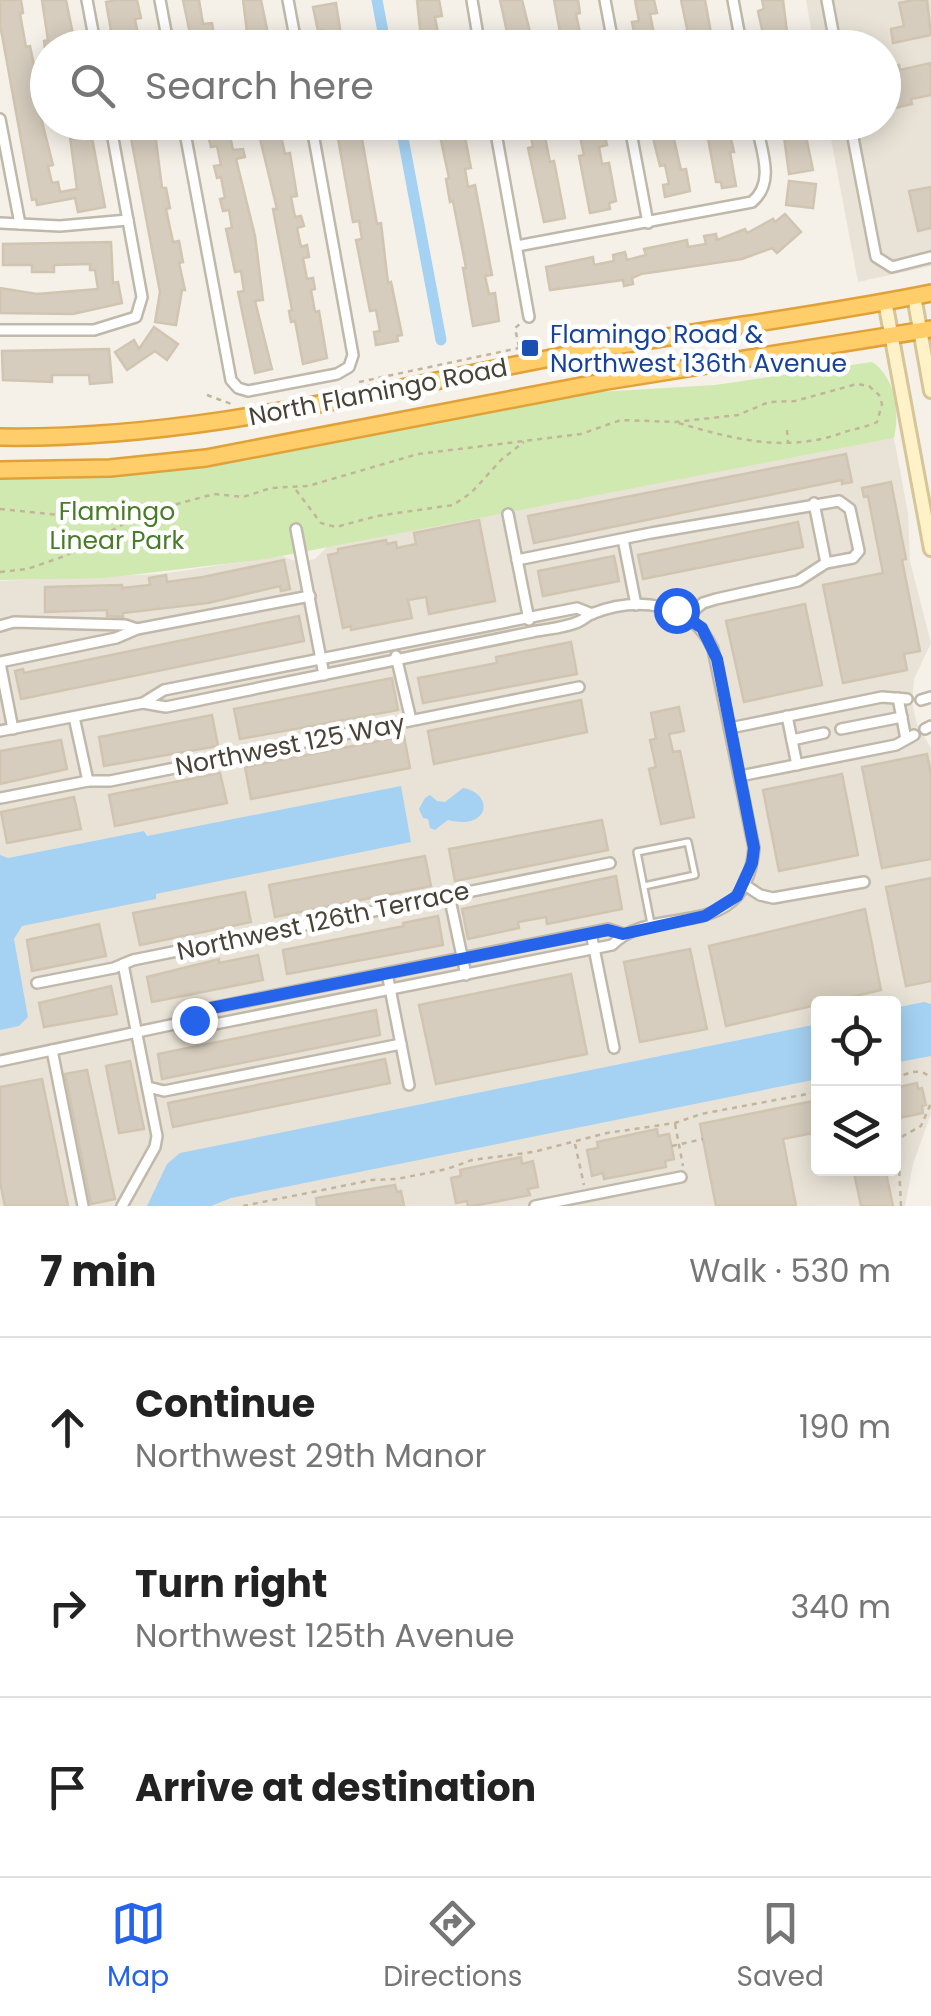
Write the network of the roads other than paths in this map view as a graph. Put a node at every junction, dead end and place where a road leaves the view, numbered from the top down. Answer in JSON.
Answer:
{"nodes":[{"id":1,"x":88,"y":0,"type":"edge"},
{"id":2,"x":160,"y":0,"type":"edge"},
{"id":3,"x":288,"y":0,"type":"edge"},
{"id":4,"x":472,"y":0,"type":"edge"},
{"id":5,"x":605,"y":0,"type":"edge"},
{"id":6,"x":733,"y":0,"type":"edge"},
{"id":7,"x":828,"y":0,"type":"edge"},
{"id":8,"x":93,"y":30,"type":"edge"},
{"id":9,"x":166,"y":30,"type":"edge"},
{"id":10,"x":294,"y":30,"type":"edge"},
{"id":11,"x":477,"y":30,"type":"edge"},
{"id":12,"x":611,"y":30,"type":"edge"},
{"id":13,"x":739,"y":30,"type":"edge"},
{"id":14,"x":833,"y":30,"type":"edge"},
{"id":15,"x":0,"y":119,"type":"edge"},
{"id":16,"x":113,"y":140,"type":"edge"},
{"id":17,"x":186,"y":140,"type":"edge"},
{"id":18,"x":313,"y":140,"type":"edge"},
{"id":19,"x":497,"y":140,"type":"edge"},
{"id":20,"x":632,"y":140,"type":"edge"},
{"id":21,"x":759,"y":140,"type":"edge"},
{"id":22,"x":853,"y":140,"type":"edge"},
{"id":23,"x":128,"y":220,"type":"junction"},
{"id":24,"x":648,"y":222,"type":"junction"},
{"id":25,"x":0,"y":223,"type":"edge"},
{"id":26,"x":20,"y":224,"type":"junction"},
{"id":27,"x":517,"y":246,"type":"junction"},
{"id":28,"x":931,"y":257,"type":"edge"},
{"id":29,"x":931,"y":293,"type":"edge"},
{"id":30,"x":914,"y":296,"type":"junction"},
{"id":31,"x":885,"y":301,"type":"junction"},
{"id":32,"x":530,"y":317,"type":"road end"},
{"id":33,"x":0,"y":330,"type":"edge"},
{"id":34,"x":926,"y":330,"type":"edge"},
{"id":35,"x":891,"y":337,"type":"junction"},
{"id":36,"x":931,"y":391,"type":"edge"},
{"id":37,"x":0,"y":437,"type":"edge"},
{"id":38,"x":0,"y":470,"type":"edge"},
{"id":39,"x":814,"y":503,"type":"junction"},
{"id":40,"x":508,"y":514,"type":"dead end"},
{"id":41,"x":296,"y":529,"type":"dead end"},
{"id":42,"x":623,"y":539,"type":"junction"},
{"id":43,"x":931,"y":549,"type":"edge"},
{"id":44,"x":517,"y":560,"type":"junction"},
{"id":45,"x":826,"y":563,"type":"junction"},
{"id":46,"x":310,"y":596,"type":"junction"},
{"id":47,"x":636,"y":606,"type":"junction"},
{"id":48,"x":592,"y":614,"type":"junction"},
{"id":49,"x":687,"y":616,"type":"junction"},
{"id":50,"x":529,"y":617,"type":"junction"},
{"id":51,"x":0,"y":626,"type":"edge"},
{"id":52,"x":137,"y":629,"type":"junction"},
{"id":53,"x":532,"y":632,"type":"junction"},
{"id":54,"x":394,"y":644,"type":"junction"},
{"id":55,"x":321,"y":658,"type":"junction"},
{"id":56,"x":396,"y":660,"type":"junction"},
{"id":57,"x":0,"y":663,"type":"edge"},
{"id":58,"x":324,"y":675,"type":"junction"},
{"id":59,"x":579,"y":687,"type":"dead end"},
{"id":60,"x":143,"y":703,"type":"junction"},
{"id":61,"x":787,"y":716,"type":"junction"},
{"id":62,"x":74,"y":717,"type":"junction"},
{"id":63,"x":902,"y":717,"type":"junction"},
{"id":64,"x":411,"y":720,"type":"junction"},
{"id":65,"x":13,"y":728,"type":"junction"},
{"id":66,"x":730,"y":728,"type":"junction"},
{"id":67,"x":841,"y":729,"type":"dead end"},
{"id":68,"x":0,"y":731,"type":"edge"},
{"id":69,"x":824,"y":733,"type":"dead end"},
{"id":70,"x":792,"y":740,"type":"junction"},
{"id":71,"x":797,"y":765,"type":"junction"},
{"id":72,"x":740,"y":776,"type":"junction"},
{"id":73,"x":88,"y":782,"type":"junction"},
{"id":74,"x":0,"y":798,"type":"edge"},
{"id":75,"x":610,"y":864,"type":"dead end"},
{"id":76,"x":864,"y":882,"type":"dead end"},
{"id":77,"x":745,"y":885,"type":"junction"},
{"id":78,"x":644,"y":886,"type":"junction"},
{"id":79,"x":449,"y":895,"type":"junction"},
{"id":80,"x":652,"y":927,"type":"junction"},
{"id":81,"x":591,"y":933,"type":"junction"},
{"id":82,"x":623,"y":934,"type":"junction"},
{"id":83,"x":594,"y":949,"type":"junction"},
{"id":84,"x":462,"y":958,"type":"junction"},
{"id":85,"x":123,"y":964,"type":"junction"},
{"id":86,"x":387,"y":973,"type":"junction"},
{"id":87,"x":466,"y":974,"type":"junction"},
{"id":88,"x":37,"y":983,"type":"dead end"},
{"id":89,"x":390,"y":990,"type":"junction"},
{"id":90,"x":194,"y":1020,"type":"junction"},
{"id":91,"x":137,"y":1032,"type":"junction"},
{"id":92,"x":400,"y":1044,"type":"junction"},
{"id":93,"x":614,"y":1048,"type":"dead end"},
{"id":94,"x":52,"y":1050,"type":"junction"},
{"id":95,"x":0,"y":1060,"type":"edge"},
{"id":96,"x":409,"y":1085,"type":"dead end"},
{"id":97,"x":148,"y":1087,"type":"junction"},
{"id":98,"x":681,"y":1176,"type":"road end"},
{"id":99,"x":82,"y":1206,"type":"edge"},
{"id":100,"x":122,"y":1206,"type":"edge"},
{"id":101,"x":535,"y":1206,"type":"edge"}],
"edges":[{"from":1,"to":8,"type":"street"},
{"from":2,"to":9,"type":"street"},
{"from":3,"to":10,"type":"street"},
{"from":4,"to":11,"type":"street"},
{"from":5,"to":12,"type":"street"},
{"from":6,"to":13,"type":"street"},
{"from":7,"to":14,"type":"street"},
{"from":15,"to":26,"type":"street"},
{"from":16,"to":23,"type":"street"},
{"from":17,"to":18,"type":"street"},
{"from":19,"to":27,"type":"street"},
{"from":20,"to":24,"type":"street"},
{"from":21,"to":24,"type":"street"},
{"from":22,"to":28,"type":"street"},
{"from":23,"to":26,"type":"street"},
{"from":23,"to":33,"type":"street"},
{"from":24,"to":27,"type":"street"},
{"from":25,"to":26,"type":"street"},
{"from":27,"to":32,"type":"street"},
{"from":29,"to":30,"type":"highway","name":"North Flamingo Road"},
{"from":30,"to":31,"type":"highway","name":"North Flamingo Road"},
{"from":30,"to":34,"type":"main road"},
{"from":31,"to":35,"type":"main road"},
{"from":31,"to":37,"type":"highway","name":"North Flamingo Road"},
{"from":34,"to":35,"type":"highway","name":"North Flamingo Road"},
{"from":34,"to":36,"type":"main road"},
{"from":35,"to":38,"type":"highway","name":"North Flamingo Road"},
{"from":35,"to":43,"type":"main road"},
{"from":39,"to":42,"type":"street"},
{"from":39,"to":45,"type":"street"},
{"from":39,"to":45,"type":"street"},
{"from":40,"to":44,"type":"street"},
{"from":41,"to":46,"type":"street"},
{"from":42,"to":44,"type":"street"},
{"from":42,"to":47,"type":"street"},
{"from":44,"to":50,"type":"street"},
{"from":45,"to":49,"type":"street"},
{"from":46,"to":52,"type":"street"},
{"from":46,"to":55,"type":"street"},
{"from":47,"to":48,"type":"street"},
{"from":47,"to":49,"type":"street"},
{"from":48,"to":50,"type":"street"},
{"from":48,"to":53,"type":"street"},
{"from":49,"to":66,"type":"street"},
{"from":50,"to":53,"type":"street"},
{"from":50,"to":54,"type":"street"},
{"from":51,"to":52,"type":"street"},
{"from":52,"to":57,"type":"street"},
{"from":53,"to":56,"type":"street"},
{"from":54,"to":55,"type":"street"},
{"from":54,"to":56,"type":"street"},
{"from":55,"to":58,"type":"street"},
{"from":55,"to":60,"type":"street"},
{"from":56,"to":58,"type":"street"},
{"from":56,"to":64,"type":"street"},
{"from":57,"to":65,"type":"street"},
{"from":58,"to":60,"type":"street"},
{"from":59,"to":64,"type":"street","name":"Northwest 125 Way"},
{"from":60,"to":62,"type":"street"},
{"from":61,"to":63,"type":"street"},
{"from":61,"to":66,"type":"street"},
{"from":61,"to":70,"type":"street"},
{"from":62,"to":65,"type":"street"},
{"from":62,"to":73,"type":"street"},
{"from":63,"to":67,"type":"street"},
{"from":63,"to":71,"type":"street"},
{"from":64,"to":73,"type":"street","name":"Northwest 125 Way"},
{"from":65,"to":68,"type":"street"},
{"from":66,"to":72,"type":"street"},
{"from":69,"to":70,"type":"street"},
{"from":70,"to":71,"type":"street"},
{"from":71,"to":72,"type":"street"},
{"from":72,"to":77,"type":"street"},
{"from":73,"to":74,"type":"street","name":"Northwest 125 Way"},
{"from":75,"to":79,"type":"street","name":"Northwest 126th Terrace"},
{"from":76,"to":77,"type":"street"},
{"from":77,"to":80,"type":"street"},
{"from":78,"to":78,"type":"lane"},
{"from":78,"to":80,"type":"lane"},
{"from":79,"to":84,"type":"street"},
{"from":79,"to":85,"type":"street","name":"Northwest 126th Terrace"},
{"from":80,"to":82,"type":"street"},
{"from":81,"to":82,"type":"street"},
{"from":81,"to":83,"type":"street"},
{"from":81,"to":84,"type":"street"},
{"from":82,"to":83,"type":"street"},
{"from":83,"to":87,"type":"street"},
{"from":83,"to":93,"type":"street"},
{"from":84,"to":86,"type":"street"},
{"from":84,"to":87,"type":"street"},
{"from":85,"to":88,"type":"street","name":"Northwest 126th Terrace"},
{"from":85,"to":91,"type":"street"},
{"from":86,"to":89,"type":"street"},
{"from":86,"to":90,"type":"street"},
{"from":87,"to":89,"type":"street"},
{"from":89,"to":90,"type":"street"},
{"from":89,"to":92,"type":"street"},
{"from":90,"to":91,"type":"street"},
{"from":91,"to":94,"type":"street"},
{"from":91,"to":97,"type":"street"},
{"from":92,"to":96,"type":"street"},
{"from":92,"to":97,"type":"street"},
{"from":94,"to":95,"type":"street"},
{"from":94,"to":99,"type":"street"},
{"from":97,"to":100,"type":"street"},
{"from":98,"to":101,"type":"street"}]}
